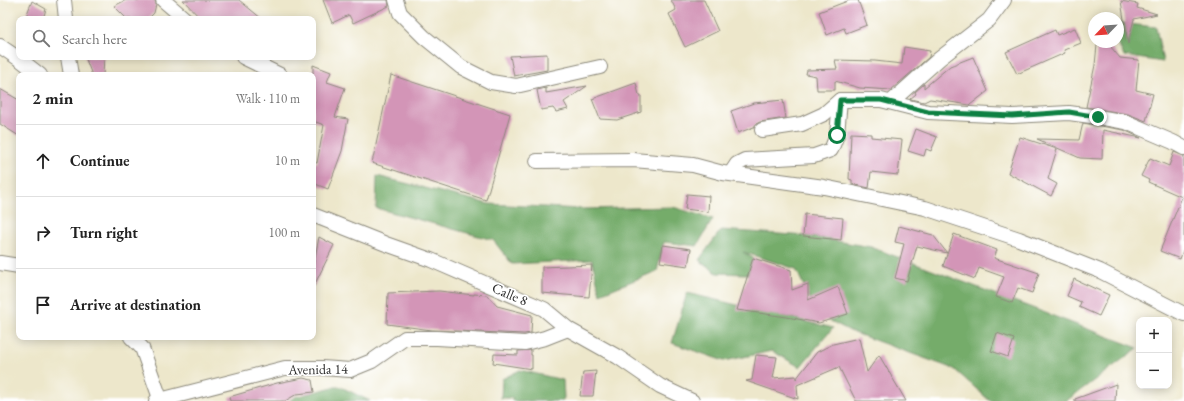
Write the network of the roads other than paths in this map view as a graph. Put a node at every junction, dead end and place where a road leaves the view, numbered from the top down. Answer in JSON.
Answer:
{"nodes":[{"id":1,"x":64,"y":0,"type":"edge"},
{"id":2,"x":163,"y":0,"type":"edge"},
{"id":3,"x":396,"y":0,"type":"edge"},
{"id":4,"x":1004,"y":0,"type":"edge"},
{"id":5,"x":66,"y":16,"type":"edge"},
{"id":6,"x":182,"y":16,"type":"edge"},
{"id":7,"x":0,"y":46,"type":"edge"},
{"id":8,"x":16,"y":56,"type":"edge"},
{"id":9,"x":22,"y":60,"type":"edge"},
{"id":10,"x":68,"y":60,"type":"edge"},
{"id":11,"x":250,"y":60,"type":"edge"},
{"id":12,"x":600,"y":67,"type":"dead end"},
{"id":13,"x":36,"y":72,"type":"edge"},
{"id":14,"x":70,"y":72,"type":"edge"},
{"id":15,"x":274,"y":72,"type":"edge"},
{"id":16,"x":840,"y":100,"type":"junction"},
{"id":17,"x":891,"y":102,"type":"junction"},
{"id":18,"x":762,"y":130,"type":"dead end"},
{"id":19,"x":1184,"y":148,"type":"edge"},
{"id":20,"x":537,"y":161,"type":"dead end"},
{"id":21,"x":731,"y":173,"type":"junction"},
{"id":22,"x":316,"y":216,"type":"edge"},
{"id":23,"x":0,"y":263,"type":"edge"},
{"id":24,"x":16,"y":266,"type":"edge"},
{"id":25,"x":1184,"y":314,"type":"edge"},
{"id":26,"x":568,"y":329,"type":"junction"},
{"id":27,"x":134,"y":340,"type":"edge"},
{"id":28,"x":159,"y":401,"type":"edge"},
{"id":29,"x":692,"y":401,"type":"edge"}],
"edges":[{"from":1,"to":5,"type":"street"},
{"from":2,"to":6,"type":"street"},
{"from":3,"to":12,"type":"street"},
{"from":4,"to":17,"type":"street"},
{"from":7,"to":8,"type":"street"},
{"from":9,"to":13,"type":"street"},
{"from":10,"to":14,"type":"street"},
{"from":11,"to":15,"type":"street"},
{"from":16,"to":17,"type":"street"},
{"from":16,"to":18,"type":"street"},
{"from":16,"to":21,"type":"street"},
{"from":17,"to":19,"type":"street"},
{"from":20,"to":21,"type":"street"},
{"from":21,"to":25,"type":"street"},
{"from":22,"to":26,"type":"street","name":"Calle 8"},
{"from":23,"to":24,"type":"street"},
{"from":26,"to":28,"type":"street","name":"Avenida 14"},
{"from":26,"to":29,"type":"street","name":"Calle 8"},
{"from":27,"to":28,"type":"street"}]}
